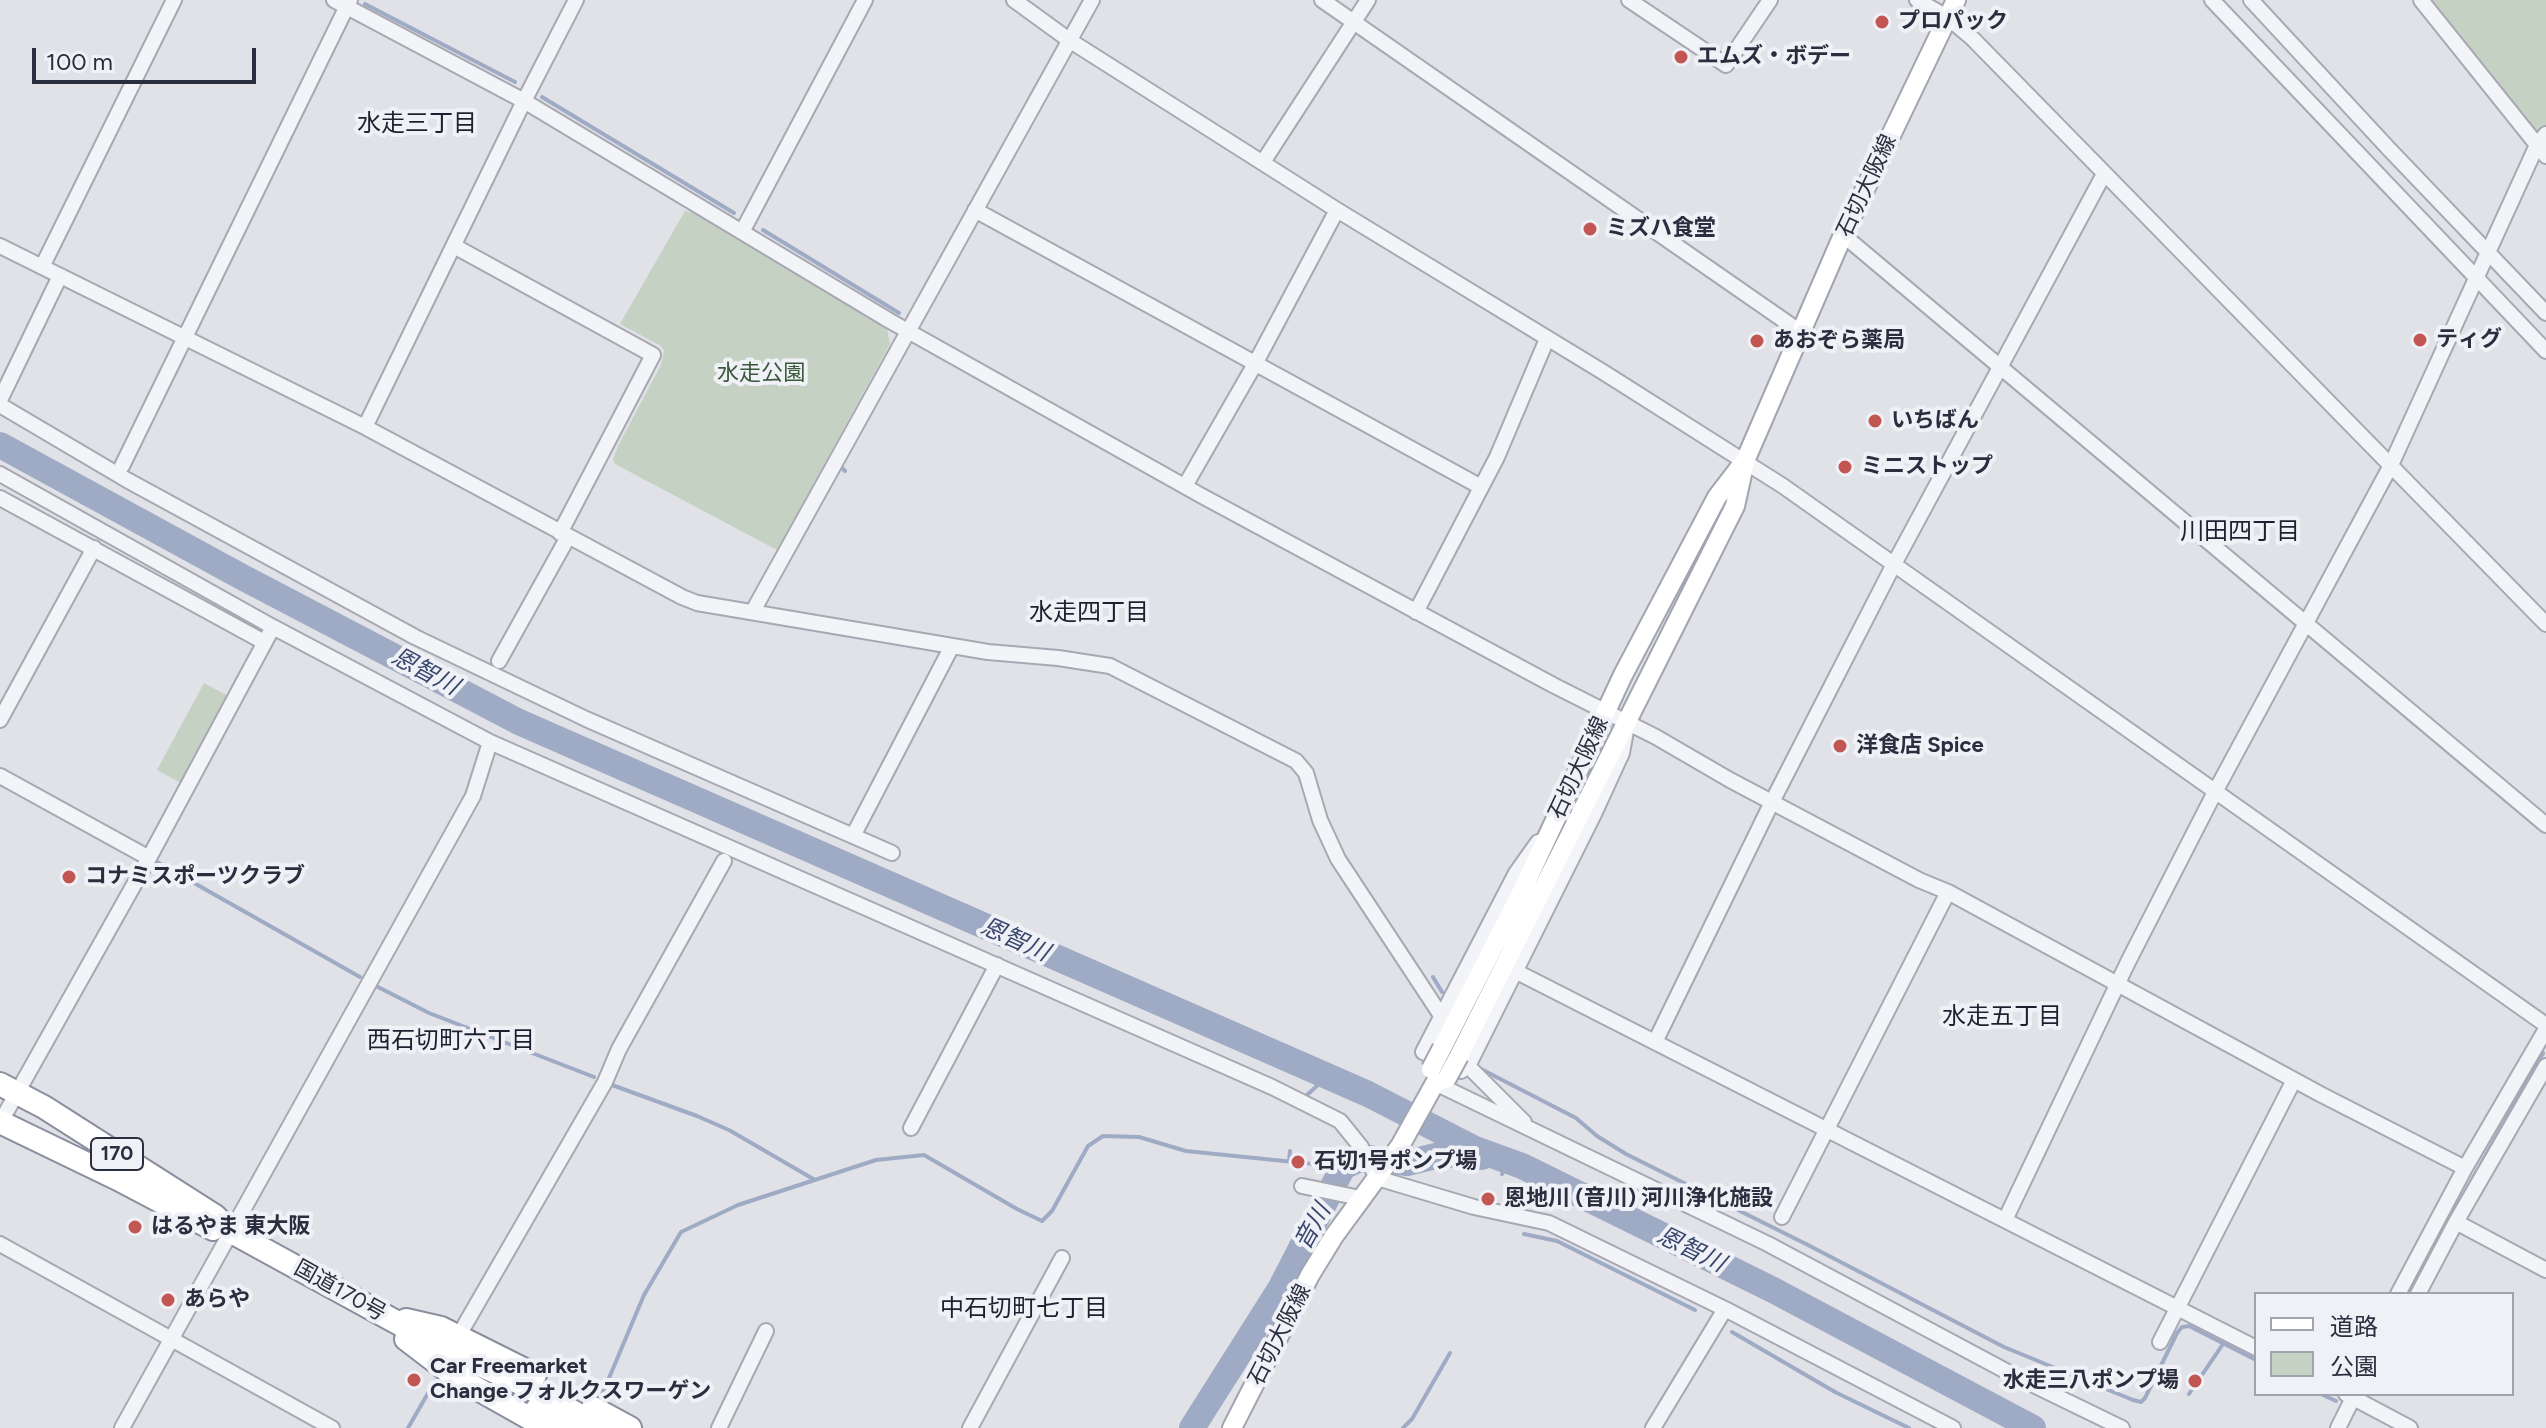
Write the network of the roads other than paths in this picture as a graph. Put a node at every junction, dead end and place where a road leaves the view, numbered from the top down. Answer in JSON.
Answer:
{"nodes":[{"id":1,"x":174,"y":0,"type":"edge"},
{"id":2,"x":576,"y":0,"type":"edge"},
{"id":3,"x":865,"y":0,"type":"edge"},
{"id":4,"x":1014,"y":0,"type":"edge"},
{"id":5,"x":1092,"y":0,"type":"edge"},
{"id":6,"x":1322,"y":0,"type":"edge"},
{"id":7,"x":1368,"y":0,"type":"edge"},
{"id":8,"x":1629,"y":0,"type":"edge"},
{"id":9,"x":1770,"y":0,"type":"edge"},
{"id":10,"x":1917,"y":0,"type":"edge"},
{"id":11,"x":2212,"y":0,"type":"edge"},
{"id":12,"x":2251,"y":0,"type":"edge"},
{"id":13,"x":2421,"y":0,"type":"edge"},
{"id":14,"x":344,"y":2,"type":"edge"},
{"id":15,"x":1951,"y":8,"type":"edge"},
{"id":16,"x":1353,"y":23,"type":"junction"},
{"id":17,"x":1069,"y":40,"type":"junction"},
{"id":18,"x":524,"y":101,"type":"junction"},
{"id":19,"x":2543,"y":145,"type":"edge"},
{"id":20,"x":1263,"y":162,"type":"junction"},
{"id":21,"x":2104,"y":174,"type":"junction"},
{"id":22,"x":975,"y":210,"type":"junction"},
{"id":23,"x":1337,"y":210,"type":"junction"},
{"id":24,"x":742,"y":232,"type":"junction"},
{"id":25,"x":1843,"y":235,"type":"junction"},
{"id":26,"x":0,"y":246,"type":"edge"},
{"id":27,"x":454,"y":246,"type":"junction"},
{"id":28,"x":2487,"y":252,"type":"junction"},
{"id":29,"x":42,"y":267,"type":"junction"},
{"id":30,"x":60,"y":276,"type":"junction"},
{"id":31,"x":2477,"y":277,"type":"junction"},
{"id":32,"x":2546,"y":313,"type":"edge"},
{"id":33,"x":909,"y":331,"type":"junction"},
{"id":34,"x":1802,"y":333,"type":"junction"},
{"id":35,"x":184,"y":338,"type":"junction"},
{"id":36,"x":1547,"y":339,"type":"junction"},
{"id":37,"x":2546,"y":351,"type":"edge"},
{"id":38,"x":1255,"y":364,"type":"junction"},
{"id":39,"x":1999,"y":367,"type":"junction"},
{"id":40,"x":0,"y":402,"type":"edge"},
{"id":41,"x":365,"y":427,"type":"junction"},
{"id":42,"x":1745,"y":461,"type":"junction"},
{"id":43,"x":122,"y":466,"type":"dead end"},
{"id":44,"x":2390,"y":467,"type":"junction"},
{"id":45,"x":0,"y":474,"type":"edge"},
{"id":46,"x":1185,"y":486,"type":"junction"},
{"id":47,"x":1481,"y":487,"type":"junction"},
{"id":48,"x":0,"y":498,"type":"edge"},
{"id":49,"x":564,"y":535,"type":"junction"},
{"id":50,"x":94,"y":548,"type":"junction"},
{"id":51,"x":1893,"y":566,"type":"junction"},
{"id":52,"x":753,"y":611,"type":"junction"},
{"id":53,"x":1416,"y":612,"type":"junction"},
{"id":54,"x":2546,"y":624,"type":"edge"},
{"id":55,"x":2307,"y":626,"type":"junction"},
{"id":56,"x":273,"y":627,"type":"junction"},
{"id":57,"x":264,"y":642,"type":"junction"},
{"id":58,"x":952,"y":646,"type":"junction"},
{"id":59,"x":499,"y":661,"type":"dead end"},
{"id":60,"x":1606,"y":712,"type":"junction"},
{"id":61,"x":0,"y":720,"type":"edge"},
{"id":62,"x":1627,"y":722,"type":"junction"},
{"id":63,"x":490,"y":742,"type":"junction"},
{"id":64,"x":0,"y":776,"type":"edge"},
{"id":65,"x":2215,"y":792,"type":"junction"},
{"id":66,"x":1772,"y":802,"type":"junction"},
{"id":67,"x":1553,"y":823,"type":"junction"},
{"id":68,"x":2546,"y":825,"type":"edge"},
{"id":69,"x":853,"y":836,"type":"junction"},
{"id":70,"x":892,"y":853,"type":"dead end"},
{"id":71,"x":149,"y":858,"type":"junction"},
{"id":72,"x":724,"y":861,"type":"dead end"},
{"id":73,"x":1948,"y":892,"type":"junction"},
{"id":74,"x":997,"y":965,"type":"junction"},
{"id":75,"x":1515,"y":971,"type":"junction"},
{"id":76,"x":2118,"y":985,"type":"junction"},
{"id":77,"x":1442,"y":1017,"type":"junction"},
{"id":78,"x":2546,"y":1027,"type":"edge"},
{"id":79,"x":1656,"y":1040,"type":"junction"},
{"id":80,"x":1464,"y":1061,"type":"junction"},
{"id":81,"x":2546,"y":1066,"type":"edge"},
{"id":82,"x":1436,"y":1080,"type":"junction"},
{"id":83,"x":2294,"y":1080,"type":"junction"},
{"id":84,"x":9,"y":1088,"type":"edge"},
{"id":85,"x":0,"y":1123,"type":"edge"},
{"id":86,"x":911,"y":1128,"type":"dead end"},
{"id":87,"x":1827,"y":1128,"type":"junction"},
{"id":88,"x":1531,"y":1130,"type":"junction"},
{"id":89,"x":2465,"y":1168,"type":"junction"},
{"id":90,"x":1377,"y":1178,"type":"junction"},
{"id":91,"x":1302,"y":1186,"type":"dead end"},
{"id":92,"x":1352,"y":1196,"type":"junction"},
{"id":93,"x":1782,"y":1217,"type":"dead end"},
{"id":94,"x":2005,"y":1220,"type":"junction"},
{"id":95,"x":2456,"y":1222,"type":"junction"},
{"id":96,"x":230,"y":1231,"type":"junction"},
{"id":97,"x":0,"y":1244,"type":"edge"},
{"id":98,"x":1062,"y":1258,"type":"dead end"},
{"id":99,"x":2546,"y":1270,"type":"edge"},
{"id":100,"x":2399,"y":1292,"type":"edge"},
{"id":101,"x":2419,"y":1292,"type":"edge"},
{"id":102,"x":2179,"y":1308,"type":"junction"},
{"id":103,"x":1725,"y":1309,"type":"junction"},
{"id":104,"x":392,"y":1320,"type":"junction"},
{"id":105,"x":766,"y":1331,"type":"dead end"},
{"id":106,"x":170,"y":1339,"type":"junction"},
{"id":107,"x":2160,"y":1342,"type":"dead end"},
{"id":108,"x":454,"y":1344,"type":"junction"},
{"id":109,"x":2254,"y":1347,"type":"edge"},
{"id":110,"x":2356,"y":1397,"type":"edge"},
{"id":111,"x":122,"y":1428,"type":"edge"},
{"id":112,"x":332,"y":1428,"type":"edge"},
{"id":113,"x":547,"y":1428,"type":"edge"},
{"id":114,"x":571,"y":1428,"type":"edge"},
{"id":115,"x":603,"y":1428,"type":"edge"},
{"id":116,"x":630,"y":1428,"type":"edge"},
{"id":117,"x":719,"y":1428,"type":"edge"},
{"id":118,"x":970,"y":1428,"type":"edge"},
{"id":119,"x":1232,"y":1428,"type":"edge"},
{"id":120,"x":1653,"y":1428,"type":"edge"},
{"id":121,"x":1953,"y":1428,"type":"edge"},
{"id":122,"x":2122,"y":1428,"type":"edge"},
{"id":123,"x":2338,"y":1428,"type":"edge"},
{"id":124,"x":2410,"y":1428,"type":"edge"}],
"edges":[{"from":1,"to":29,"type":"street"},
{"from":2,"to":18,"type":"street"},
{"from":3,"to":24,"type":"street"},
{"from":4,"to":17,"type":"street"},
{"from":5,"to":17,"type":"street"},
{"from":6,"to":16,"type":"street"},
{"from":7,"to":16,"type":"street"},
{"from":8,"to":9,"type":"street"},
{"from":10,"to":15,"type":"street"},
{"from":11,"to":31,"type":"street"},
{"from":12,"to":28,"type":"street"},
{"from":13,"to":19,"type":"street"},
{"from":14,"to":18,"type":"street"},
{"from":14,"to":35,"type":"street"},
{"from":15,"to":21,"type":"street"},
{"from":15,"to":25,"type":"main road","name":"石切大阪線"},
{"from":16,"to":20,"type":"street"},
{"from":16,"to":34,"type":"street"},
{"from":17,"to":20,"type":"street"},
{"from":17,"to":22,"type":"street"},
{"from":18,"to":24,"type":"street"},
{"from":18,"to":27,"type":"street"},
{"from":19,"to":28,"type":"street"},
{"from":20,"to":23,"type":"street"},
{"from":21,"to":39,"type":"street"},
{"from":21,"to":44,"type":"street"},
{"from":22,"to":33,"type":"street"},
{"from":22,"to":38,"type":"street"},
{"from":23,"to":36,"type":"street"},
{"from":23,"to":38,"type":"street"},
{"from":24,"to":33,"type":"street"},
{"from":25,"to":34,"type":"main road","name":"石切大阪線"},
{"from":25,"to":39,"type":"street"},
{"from":26,"to":29,"type":"street"},
{"from":27,"to":41,"type":"street"},
{"from":27,"to":49,"type":"street"},
{"from":28,"to":31,"type":"street"},
{"from":28,"to":32,"type":"street"},
{"from":29,"to":30,"type":"street"},
{"from":30,"to":35,"type":"street"},
{"from":30,"to":40,"type":"street"},
{"from":31,"to":37,"type":"street"},
{"from":31,"to":44,"type":"street"},
{"from":33,"to":46,"type":"street"},
{"from":33,"to":52,"type":"street"},
{"from":34,"to":42,"type":"main road","name":"石切大阪線"},
{"from":35,"to":41,"type":"street"},
{"from":35,"to":43,"type":"street"},
{"from":36,"to":42,"type":"street"},
{"from":36,"to":47,"type":"street"},
{"from":38,"to":46,"type":"street"},
{"from":38,"to":47,"type":"street"},
{"from":39,"to":51,"type":"street"},
{"from":39,"to":55,"type":"street"},
{"from":40,"to":69,"type":"street"},
{"from":41,"to":49,"type":"street"},
{"from":42,"to":51,"type":"street"},
{"from":42,"to":60,"type":"main road","name":"石切大阪線"},
{"from":42,"to":62,"type":"main road","name":"石切大阪線"},
{"from":44,"to":54,"type":"street"},
{"from":44,"to":55,"type":"street"},
{"from":45,"to":56,"type":"street"},
{"from":46,"to":53,"type":"street"},
{"from":47,"to":53,"type":"street"},
{"from":48,"to":50,"type":"street"},
{"from":49,"to":52,"type":"street"},
{"from":49,"to":59,"type":"street"},
{"from":50,"to":57,"type":"street"},
{"from":50,"to":61,"type":"street"},
{"from":51,"to":65,"type":"street"},
{"from":51,"to":66,"type":"street"},
{"from":52,"to":58,"type":"street"},
{"from":53,"to":60,"type":"street"},
{"from":55,"to":65,"type":"street"},
{"from":55,"to":68,"type":"street"},
{"from":56,"to":57,"type":"street"},
{"from":56,"to":63,"type":"street"},
{"from":57,"to":71,"type":"street"},
{"from":58,"to":69,"type":"street"},
{"from":58,"to":77,"type":"street"},
{"from":60,"to":62,"type":"street"},
{"from":60,"to":67,"type":"main road","name":"石切大阪線"},
{"from":62,"to":66,"type":"street"},
{"from":62,"to":75,"type":"street"},
{"from":62,"to":80,"type":"main road","name":"石切大阪線"},
{"from":63,"to":74,"type":"street"},
{"from":63,"to":96,"type":"street"},
{"from":64,"to":71,"type":"street"},
{"from":65,"to":76,"type":"street"},
{"from":65,"to":78,"type":"street"},
{"from":66,"to":73,"type":"street"},
{"from":66,"to":79,"type":"street"},
{"from":67,"to":77,"type":"street"},
{"from":67,"to":82,"type":"main road","name":"石切大阪線","bridge":true},
{"from":69,"to":70,"type":"street"},
{"from":71,"to":84,"type":"street"},
{"from":72,"to":108,"type":"street"},
{"from":73,"to":76,"type":"street"},
{"from":73,"to":87,"type":"street"},
{"from":74,"to":86,"type":"street"},
{"from":74,"to":90,"type":"street"},
{"from":75,"to":79,"type":"street"},
{"from":75,"to":80,"type":"street"},
{"from":76,"to":83,"type":"street"},
{"from":76,"to":94,"type":"street"},
{"from":77,"to":80,"type":"street"},
{"from":78,"to":89,"type":"street"},
{"from":79,"to":87,"type":"street"},
{"from":80,"to":82,"type":"main road","name":"石切大阪線","bridge":true},
{"from":80,"to":88,"type":"street"},
{"from":81,"to":95,"type":"street"},
{"from":82,"to":88,"type":"street"},
{"from":82,"to":90,"type":"main road","name":"石切大阪線"},
{"from":83,"to":89,"type":"street"},
{"from":83,"to":102,"type":"street"},
{"from":84,"to":85,"type":"street"},
{"from":84,"to":96,"type":"highway","name":"国道170号","number":"170"},
{"from":85,"to":96,"type":"highway","name":"国道170号","number":"170"},
{"from":87,"to":93,"type":"street"},
{"from":87,"to":94,"type":"street"},
{"from":88,"to":122,"type":"street"},
{"from":89,"to":100,"type":"street"},
{"from":90,"to":92,"type":"main road","name":"石切大阪線"},
{"from":90,"to":103,"type":"street"},
{"from":91,"to":92,"type":"street"},
{"from":92,"to":119,"type":"main road","name":"石切大阪線"},
{"from":94,"to":102,"type":"street"},
{"from":95,"to":99,"type":"street"},
{"from":95,"to":101,"type":"street"},
{"from":96,"to":104,"type":"highway","name":"国道170号","number":"170"},
{"from":96,"to":106,"type":"street"},
{"from":97,"to":106,"type":"street"},
{"from":98,"to":118,"type":"street"},
{"from":102,"to":107,"type":"street"},
{"from":102,"to":109,"type":"street"},
{"from":103,"to":120,"type":"street"},
{"from":103,"to":121,"type":"street"},
{"from":104,"to":108,"type":"highway","number":"170"},
{"from":104,"to":113,"type":"highway","number":"170"},
{"from":105,"to":117,"type":"street"},
{"from":106,"to":111,"type":"street"},
{"from":106,"to":112,"type":"street"},
{"from":108,"to":114,"type":"highway","number":"170"},
{"from":108,"to":115,"type":"highway","number":"170"},
{"from":108,"to":116,"type":"highway","number":"170"},
{"from":110,"to":123,"type":"street"},
{"from":110,"to":124,"type":"street"}]}
